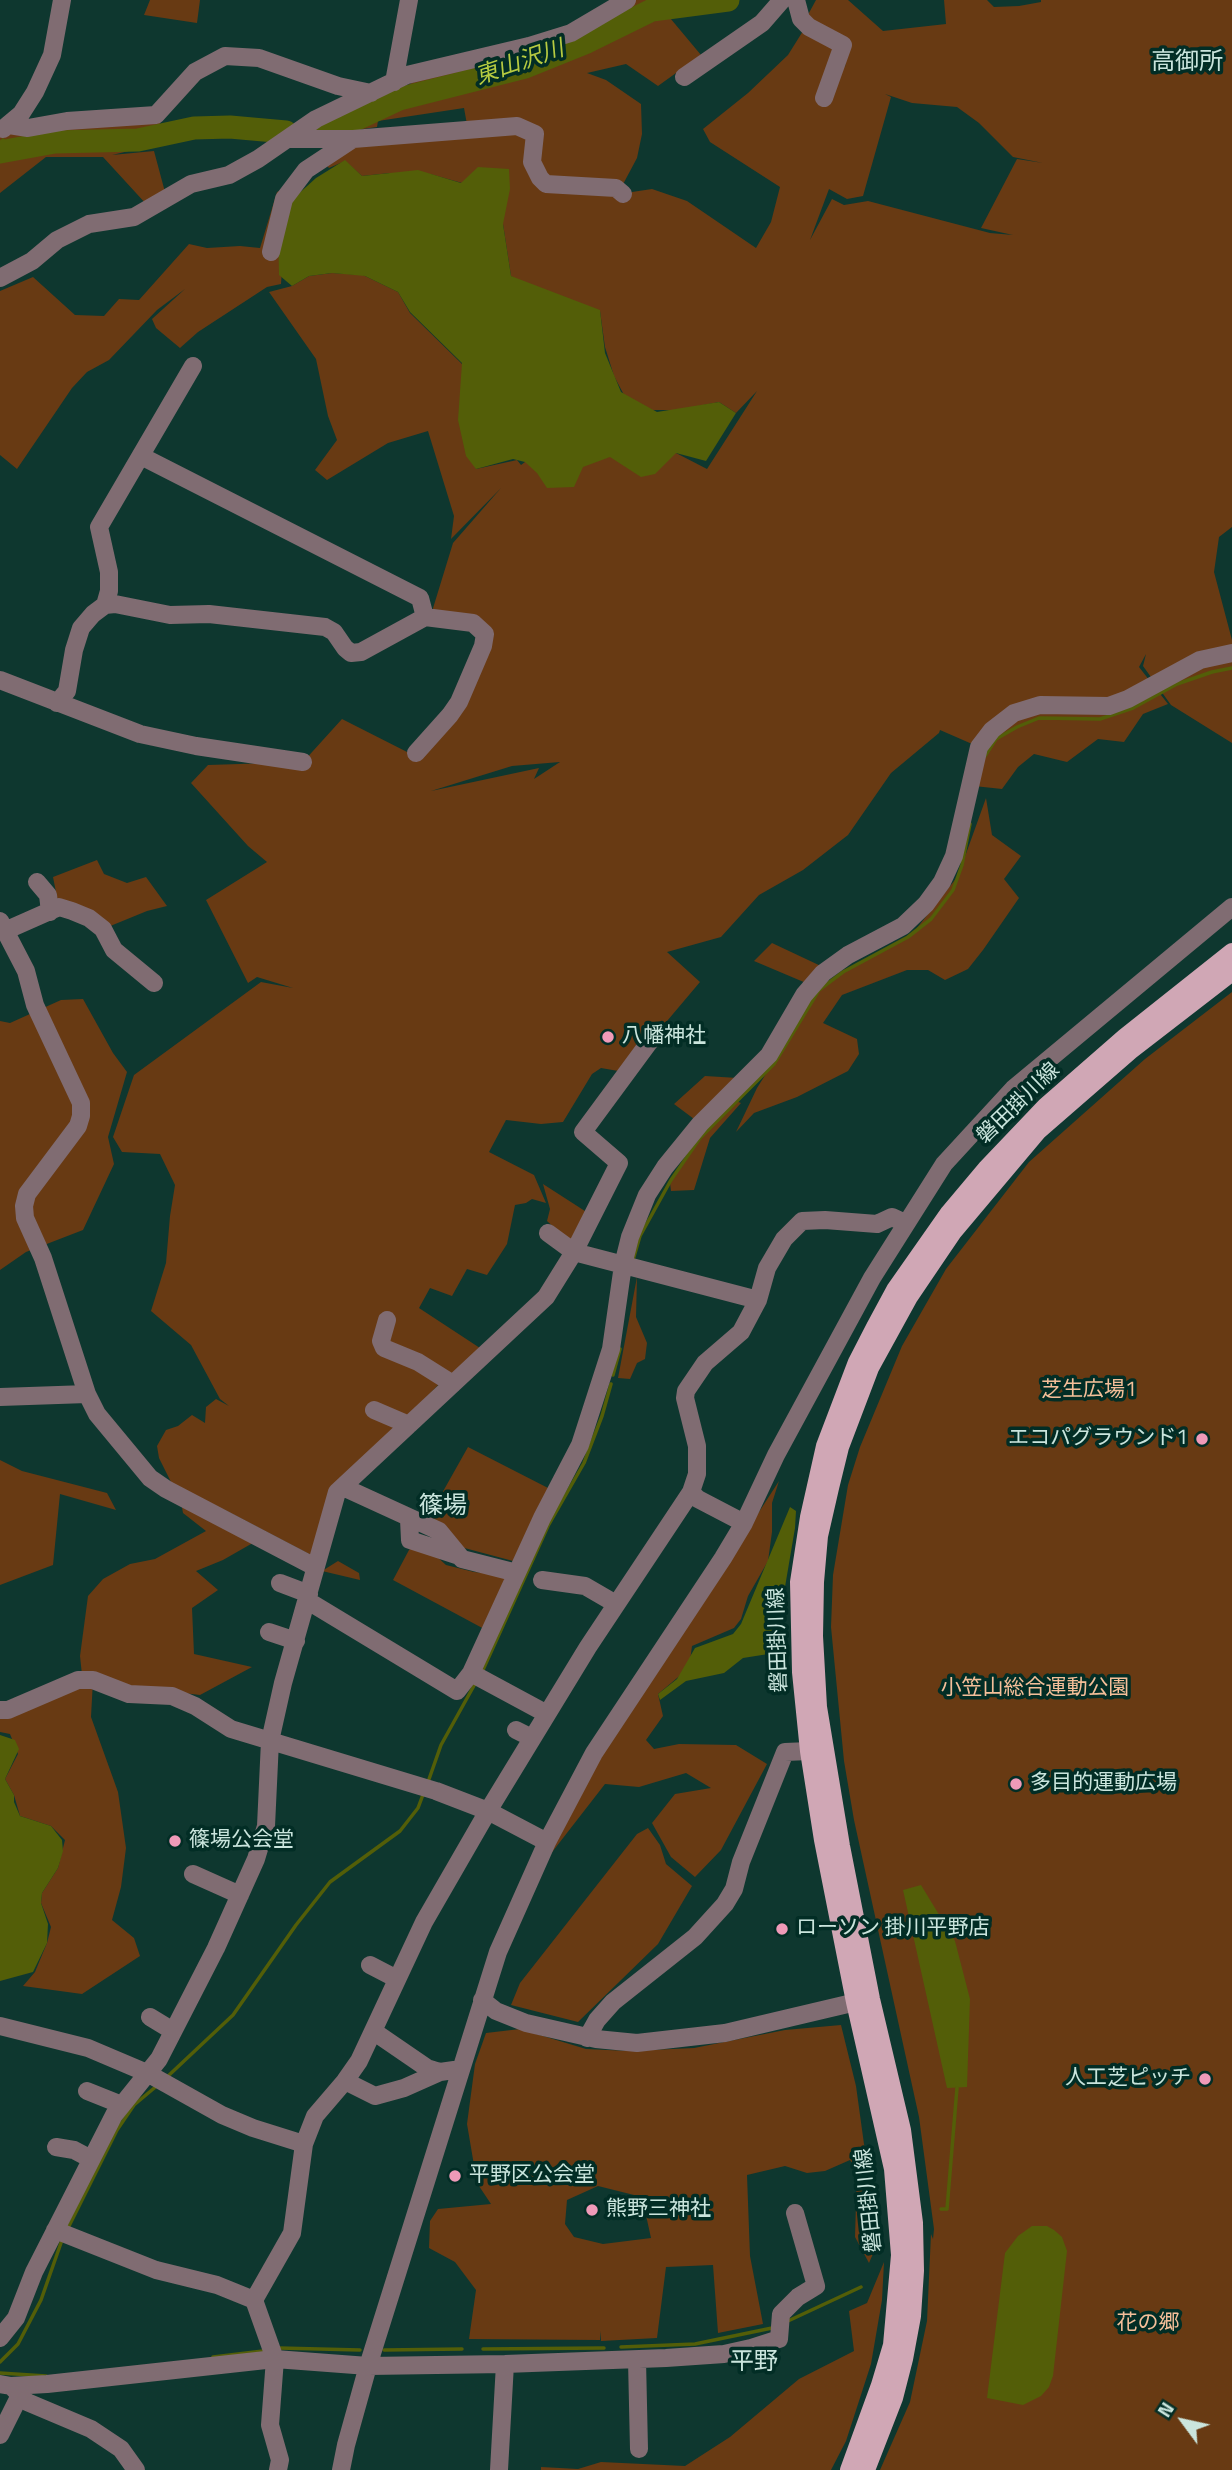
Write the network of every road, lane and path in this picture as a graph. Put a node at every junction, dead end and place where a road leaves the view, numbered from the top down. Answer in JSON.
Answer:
{"nodes":[{"id":1,"x":62,"y":0,"type":"edge"},
{"id":2,"x":409,"y":0,"type":"edge"},
{"id":3,"x":627,"y":0,"type":"edge"},
{"id":4,"x":782,"y":0,"type":"edge"},
{"id":5,"x":796,"y":0,"type":"edge"},
{"id":6,"x":684,"y":77,"type":"dead end"},
{"id":7,"x":394,"y":82,"type":"junction"},
{"id":8,"x":371,"y":93,"type":"junction"},
{"id":9,"x":824,"y":98,"type":"dead end"},
{"id":10,"x":4,"y":128,"type":"edge"},
{"id":11,"x":288,"y":139,"type":"junction"},
{"id":12,"x":353,"y":139,"type":"junction"},
{"id":13,"x":622,"y":194,"type":"dead end"},
{"id":14,"x":271,"y":252,"type":"dead end"},
{"id":15,"x":0,"y":278,"type":"edge"},
{"id":16,"x":194,"y":366,"type":"dead end"},
{"id":17,"x":141,"y":456,"type":"junction"},
{"id":18,"x":105,"y":605,"type":"junction"},
{"id":19,"x":425,"y":618,"type":"junction"},
{"id":20,"x":1232,"y":653,"type":"edge"},
{"id":21,"x":0,"y":680,"type":"edge"},
{"id":22,"x":57,"y":703,"type":"junction"},
{"id":23,"x":416,"y":753,"type":"dead end"},
{"id":24,"x":303,"y":762,"type":"dead end"},
{"id":25,"x":37,"y":882,"type":"dead end"},
{"id":26,"x":1232,"y":907,"type":"edge"},
{"id":27,"x":50,"y":912,"type":"junction"},
{"id":28,"x":3,"y":926,"type":"edge"},
{"id":29,"x":1232,"y":952,"type":"edge"},
{"id":30,"x":1232,"y":972,"type":"edge"},
{"id":31,"x":154,"y":983,"type":"dead end"},
{"id":32,"x":656,"y":1033,"type":"dead end"},
{"id":33,"x":905,"y":1223,"type":"junction"},
{"id":34,"x":548,"y":1233,"type":"dead end"},
{"id":35,"x":574,"y":1252,"type":"junction"},
{"id":36,"x":623,"y":1265,"type":"junction"},
{"id":37,"x":758,"y":1300,"type":"junction"},
{"id":38,"x":387,"y":1320,"type":"dead end"},
{"id":39,"x":453,"y":1384,"type":"junction"},
{"id":40,"x":87,"y":1394,"type":"junction"},
{"id":41,"x":0,"y":1397,"type":"edge"},
{"id":42,"x":374,"y":1410,"type":"dead end"},
{"id":43,"x":410,"y":1425,"type":"junction"},
{"id":44,"x":342,"y":1487,"type":"junction"},
{"id":45,"x":691,"y":1492,"type":"junction"},
{"id":46,"x":744,"y":1523,"type":"junction"},
{"id":47,"x":315,"y":1567,"type":"junction"},
{"id":48,"x":517,"y":1573,"type":"junction"},
{"id":49,"x":542,"y":1580,"type":"dead end"},
{"id":50,"x":280,"y":1583,"type":"dead end"},
{"id":51,"x":309,"y":1597,"type":"junction"},
{"id":52,"x":616,"y":1604,"type":"junction"},
{"id":53,"x":269,"y":1633,"type":"dead end"},
{"id":54,"x":296,"y":1641,"type":"junction"},
{"id":55,"x":478,"y":1677,"type":"junction"},
{"id":56,"x":0,"y":1710,"type":"edge"},
{"id":57,"x":257,"y":1712,"type":"dead end"},
{"id":58,"x":547,"y":1714,"type":"junction"},
{"id":59,"x":276,"y":1715,"type":"junction"},
{"id":60,"x":516,"y":1730,"type":"dead end"},
{"id":61,"x":532,"y":1738,"type":"junction"},
{"id":62,"x":270,"y":1741,"type":"junction"},
{"id":63,"x":809,"y":1751,"type":"junction"},
{"id":64,"x":488,"y":1811,"type":"junction"},
{"id":65,"x":547,"y":1842,"type":"junction"},
{"id":66,"x":192,"y":1874,"type":"dead end"},
{"id":67,"x":240,"y":1895,"type":"junction"},
{"id":68,"x":370,"y":1965,"type":"dead end"},
{"id":69,"x":397,"y":1979,"type":"junction"},
{"id":70,"x":482,"y":2000,"type":"junction"},
{"id":71,"x":863,"y":2000,"type":"junction"},
{"id":72,"x":149,"y":2017,"type":"dead end"},
{"id":73,"x":0,"y":2026,"type":"edge"},
{"id":74,"x":173,"y":2031,"type":"junction"},
{"id":75,"x":373,"y":2031,"type":"junction"},
{"id":76,"x":587,"y":2038,"type":"junction"},
{"id":77,"x":461,"y":2069,"type":"junction"},
{"id":78,"x":440,"y":2072,"type":"junction"},
{"id":79,"x":157,"y":2080,"type":"junction"},
{"id":80,"x":345,"y":2081,"type":"junction"},
{"id":81,"x":87,"y":2091,"type":"dead end"},
{"id":82,"x":122,"y":2105,"type":"junction"},
{"id":83,"x":304,"y":2144,"type":"junction"},
{"id":84,"x":56,"y":2147,"type":"dead end"},
{"id":85,"x":91,"y":2159,"type":"junction"},
{"id":86,"x":796,"y":2213,"type":"dead end"},
{"id":87,"x":62,"y":2233,"type":"junction"},
{"id":88,"x":254,"y":2300,"type":"junction"},
{"id":89,"x":0,"y":2338,"type":"edge"},
{"id":90,"x":275,"y":2359,"type":"junction"},
{"id":91,"x":637,"y":2360,"type":"junction"},
{"id":92,"x":505,"y":2364,"type":"junction"},
{"id":93,"x":368,"y":2366,"type":"junction"},
{"id":94,"x":10,"y":2389,"type":"edge"},
{"id":95,"x":0,"y":2435,"type":"edge"},
{"id":96,"x":639,"y":2449,"type":"dead end"},
{"id":97,"x":136,"y":2470,"type":"edge"},
{"id":98,"x":278,"y":2470,"type":"edge"},
{"id":99,"x":341,"y":2470,"type":"edge"},
{"id":100,"x":499,"y":2470,"type":"edge"},
{"id":101,"x":849,"y":2470,"type":"edge"},
{"id":102,"x":866,"y":2470,"type":"edge"}],
"edges":[{"from":1,"to":10,"type":"street"},
{"from":2,"to":7,"type":"street"},
{"from":3,"to":7,"type":"street"},
{"from":4,"to":6,"type":"street"},
{"from":5,"to":9,"type":"street"},
{"from":7,"to":8,"type":"street"},
{"from":8,"to":10,"type":"street"},
{"from":8,"to":11,"type":"street"},
{"from":11,"to":12,"type":"street"},
{"from":11,"to":15,"type":"street"},
{"from":12,"to":13,"type":"street"},
{"from":12,"to":14,"type":"street"},
{"from":16,"to":17,"type":"street"},
{"from":17,"to":18,"type":"street"},
{"from":17,"to":19,"type":"street"},
{"from":18,"to":19,"type":"street"},
{"from":18,"to":22,"type":"street"},
{"from":19,"to":23,"type":"street"},
{"from":20,"to":36,"type":"street"},
{"from":21,"to":22,"type":"street"},
{"from":22,"to":24,"type":"street"},
{"from":25,"to":27,"type":"street"},
{"from":26,"to":33,"type":"street"},
{"from":27,"to":28,"type":"street"},
{"from":27,"to":31,"type":"street"},
{"from":28,"to":40,"type":"street"},
{"from":29,"to":63,"type":"main road","name":"磐田掛川線"},
{"from":30,"to":71,"type":"main road","name":"磐田掛川線"},
{"from":32,"to":35,"type":"street"},
{"from":33,"to":37,"type":"street"},
{"from":33,"to":46,"type":"street"},
{"from":34,"to":35,"type":"street"},
{"from":35,"to":36,"type":"street"},
{"from":35,"to":39,"type":"street"},
{"from":36,"to":37,"type":"street"},
{"from":36,"to":48,"type":"street"},
{"from":37,"to":45,"type":"street"},
{"from":38,"to":39,"type":"street"},
{"from":39,"to":43,"type":"street"},
{"from":40,"to":41,"type":"street"},
{"from":40,"to":47,"type":"street"},
{"from":42,"to":43,"type":"street"},
{"from":43,"to":44,"type":"street"},
{"from":44,"to":47,"type":"street"},
{"from":44,"to":48,"type":"street"},
{"from":45,"to":46,"type":"street"},
{"from":45,"to":52,"type":"street"},
{"from":46,"to":65,"type":"street"},
{"from":47,"to":51,"type":"street"},
{"from":48,"to":55,"type":"street"},
{"from":49,"to":52,"type":"street"},
{"from":50,"to":51,"type":"street"},
{"from":51,"to":54,"type":"street"},
{"from":51,"to":55,"type":"street"},
{"from":52,"to":58,"type":"street"},
{"from":53,"to":54,"type":"street"},
{"from":54,"to":59,"type":"street"},
{"from":55,"to":58,"type":"street"},
{"from":56,"to":62,"type":"street"},
{"from":57,"to":59,"type":"street"},
{"from":58,"to":61,"type":"street"},
{"from":59,"to":62,"type":"street"},
{"from":60,"to":61,"type":"street"},
{"from":61,"to":64,"type":"street"},
{"from":62,"to":64,"type":"street"},
{"from":62,"to":67,"type":"street"},
{"from":63,"to":71,"type":"main road","name":"磐田掛川線"},
{"from":63,"to":76,"type":"street"},
{"from":64,"to":65,"type":"street"},
{"from":64,"to":69,"type":"street"},
{"from":65,"to":70,"type":"street"},
{"from":66,"to":67,"type":"street"},
{"from":67,"to":74,"type":"street"},
{"from":68,"to":69,"type":"street"},
{"from":69,"to":75,"type":"street"},
{"from":70,"to":76,"type":"street"},
{"from":70,"to":77,"type":"street"},
{"from":71,"to":76,"type":"street"},
{"from":71,"to":101,"type":"main road","name":"磐田掛川線"},
{"from":71,"to":102,"type":"main road","name":"磐田掛川線"},
{"from":72,"to":74,"type":"street"},
{"from":73,"to":79,"type":"street"},
{"from":74,"to":79,"type":"street"},
{"from":75,"to":78,"type":"street"},
{"from":75,"to":80,"type":"street"},
{"from":77,"to":78,"type":"street"},
{"from":77,"to":93,"type":"street"},
{"from":78,"to":80,"type":"street"},
{"from":79,"to":82,"type":"street"},
{"from":79,"to":83,"type":"street"},
{"from":80,"to":83,"type":"street"},
{"from":81,"to":82,"type":"street"},
{"from":82,"to":85,"type":"street"},
{"from":83,"to":88,"type":"street"},
{"from":84,"to":85,"type":"street"},
{"from":85,"to":87,"type":"street"},
{"from":86,"to":91,"type":"street"},
{"from":87,"to":88,"type":"street"},
{"from":87,"to":89,"type":"street"},
{"from":88,"to":90,"type":"street"},
{"from":90,"to":93,"type":"street"},
{"from":90,"to":94,"type":"street"},
{"from":90,"to":98,"type":"street"},
{"from":91,"to":92,"type":"street"},
{"from":91,"to":96,"type":"street"},
{"from":92,"to":93,"type":"street"},
{"from":92,"to":100,"type":"street"},
{"from":93,"to":99,"type":"street"},
{"from":94,"to":95,"type":"street"},
{"from":94,"to":97,"type":"street"}]}
